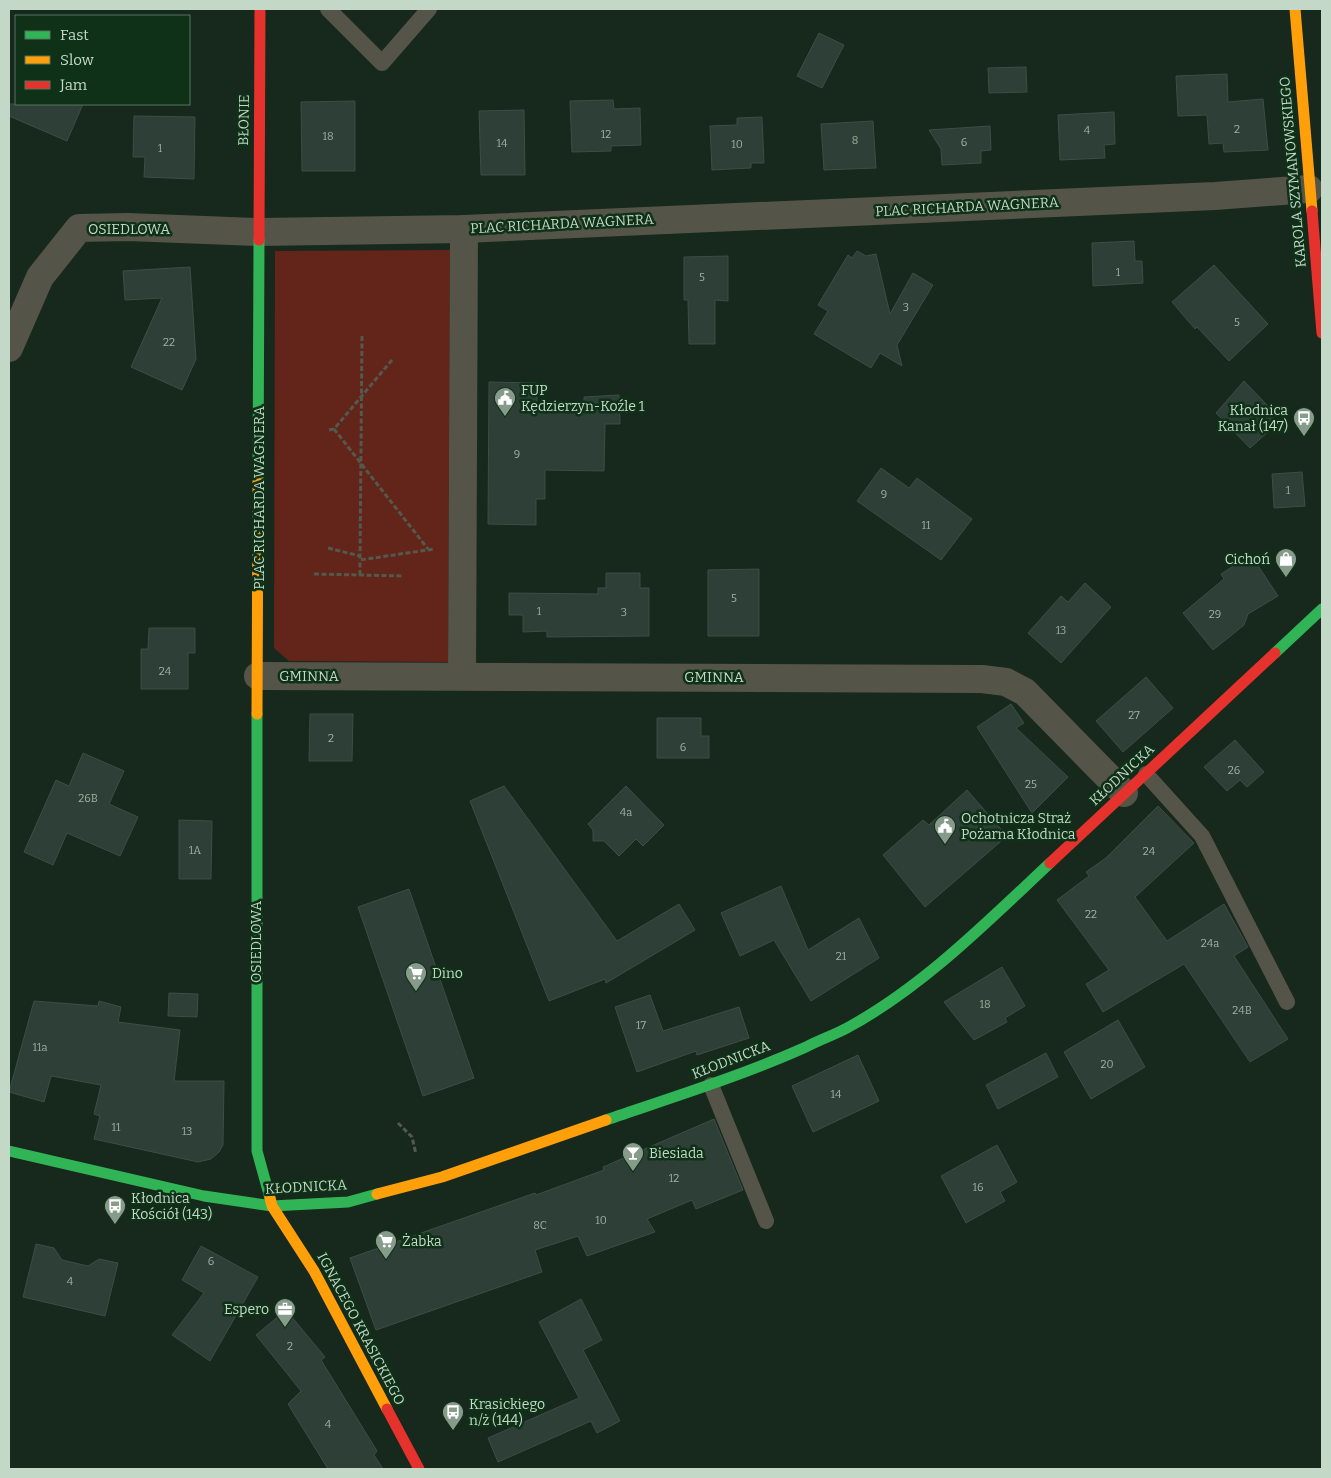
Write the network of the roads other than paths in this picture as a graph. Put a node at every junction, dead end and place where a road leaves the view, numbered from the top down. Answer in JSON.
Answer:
{"nodes":[{"id":1,"x":260,"y":9,"type":"edge"},
{"id":2,"x":328,"y":9,"type":"edge"},
{"id":3,"x":429,"y":9,"type":"edge"},
{"id":4,"x":1295,"y":9,"type":"edge"},
{"id":5,"x":1309,"y":189,"type":"junction"},
{"id":6,"x":464,"y":229,"type":"junction"},
{"id":7,"x":258,"y":232,"type":"junction"},
{"id":8,"x":1322,"y":333,"type":"edge"},
{"id":9,"x":9,"y":348,"type":"edge"},
{"id":10,"x":1322,"y":609,"type":"edge"},
{"id":11,"x":258,"y":676,"type":"junction"},
{"id":12,"x":462,"y":676,"type":"junction"},
{"id":13,"x":1146,"y":774,"type":"junction"},
{"id":14,"x":1124,"y":793,"type":"junction"},
{"id":15,"x":1287,"y":1002,"type":"dead end"},
{"id":16,"x":711,"y":1085,"type":"junction"},
{"id":17,"x":9,"y":1151,"type":"edge"},
{"id":18,"x":272,"y":1206,"type":"junction"},
{"id":19,"x":766,"y":1221,"type":"dead end"},
{"id":20,"x":419,"y":1469,"type":"edge"}],
"edges":[{"from":1,"to":7,"type":"street","name":"BŁONIE"},
{"from":2,"to":3,"type":"lane"},
{"from":4,"to":5,"type":"street","name":"KAROLA SZYMANOWSKIEGO"},
{"from":5,"to":6,"type":"street","name":"PLAC RICHARDA WAGNERA"},
{"from":5,"to":8,"type":"street","name":"KAROLA SZYMANOWSKIEGO"},
{"from":6,"to":7,"type":"street","name":"PLAC RICHARDA WAGNERA"},
{"from":6,"to":12,"type":"street"},
{"from":7,"to":9,"type":"street","name":"OSIEDLOWA"},
{"from":7,"to":11,"type":"street","name":"PLAC RICHARDA WAGNERA"},
{"from":10,"to":13,"type":"street","name":"KŁODNICKA"},
{"from":11,"to":12,"type":"street","name":"GMINNA"},
{"from":11,"to":18,"type":"street","name":"OSIEDLOWA"},
{"from":12,"to":14,"type":"street","name":"GMINNA"},
{"from":13,"to":14,"type":"street","name":"KŁODNICKA"},
{"from":13,"to":15,"type":"lane"},
{"from":14,"to":16,"type":"street","name":"KŁODNICKA"},
{"from":16,"to":18,"type":"street","name":"KŁODNICKA"},
{"from":16,"to":19,"type":"lane"},
{"from":17,"to":18,"type":"street","name":"KŁODNICKA"},
{"from":18,"to":20,"type":"street","name":"IGNACEGO KRASICKIEGO"}]}
